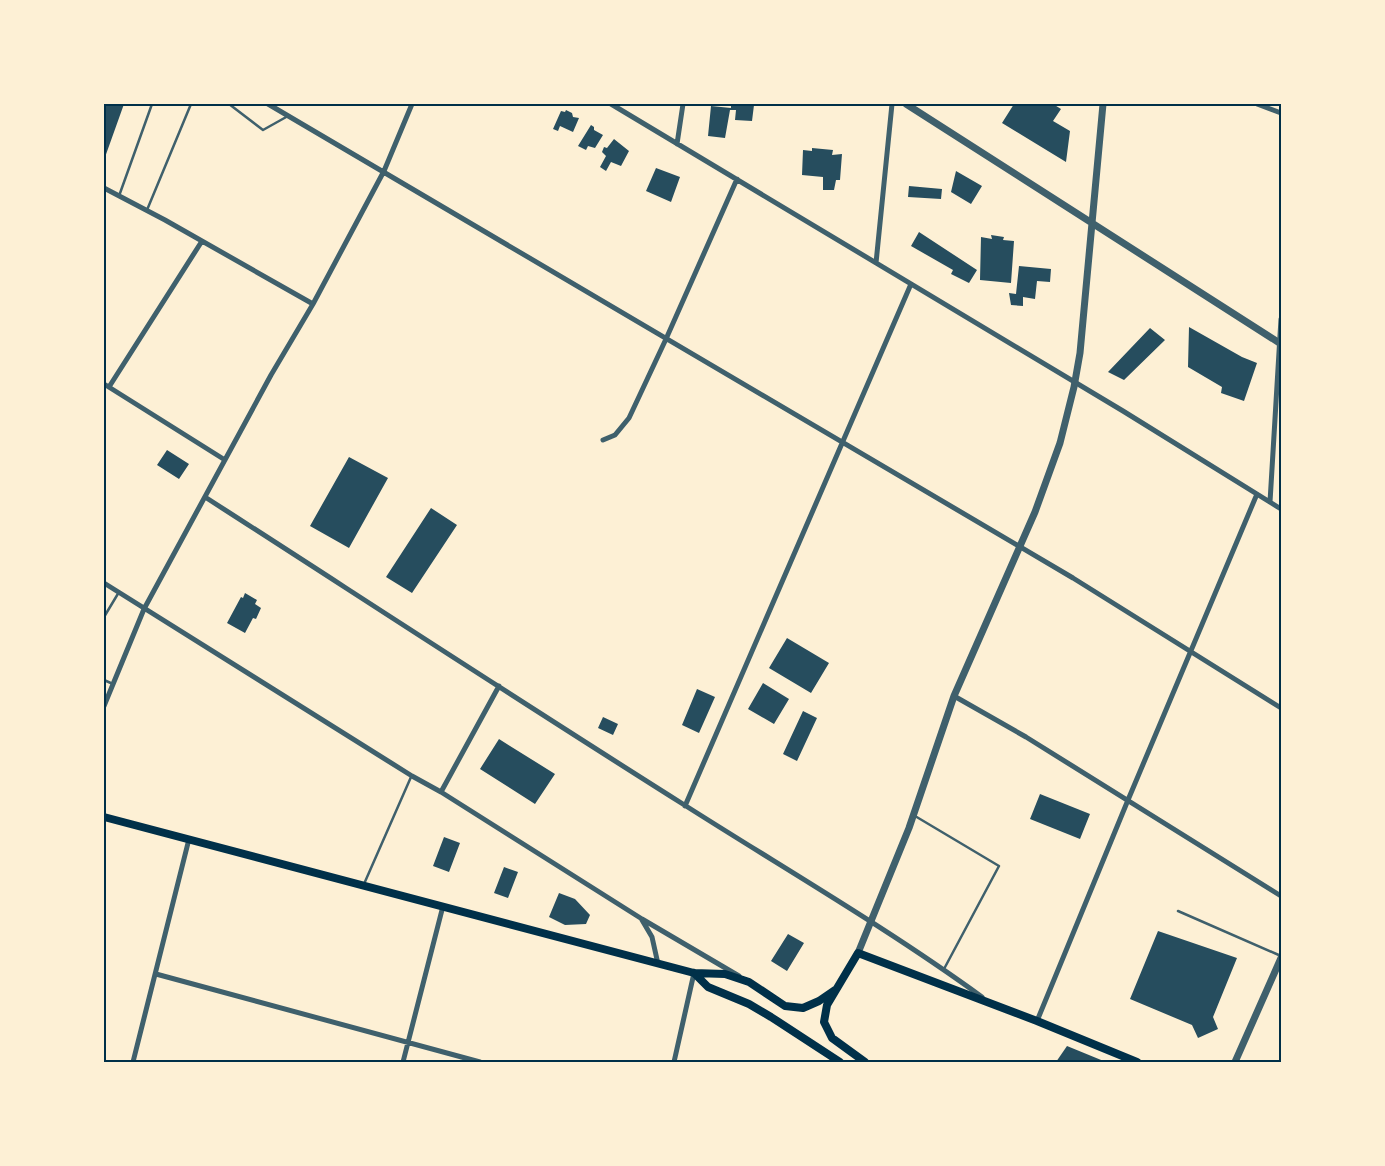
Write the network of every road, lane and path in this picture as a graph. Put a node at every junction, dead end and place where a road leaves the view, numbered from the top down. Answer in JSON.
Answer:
{"nodes":[{"id":1,"x":152,"y":104,"type":"edge"},
{"id":2,"x":190,"y":104,"type":"edge"},
{"id":3,"x":229,"y":104,"type":"edge"},
{"id":4,"x":268,"y":104,"type":"edge"},
{"id":5,"x":412,"y":104,"type":"edge"},
{"id":6,"x":611,"y":104,"type":"edge"},
{"id":7,"x":683,"y":104,"type":"edge"},
{"id":8,"x":892,"y":104,"type":"edge"},
{"id":9,"x":906,"y":104,"type":"edge"},
{"id":10,"x":1103,"y":104,"type":"edge"},
{"id":11,"x":1257,"y":104,"type":"edge"},
{"id":12,"x":1281,"y":113,"type":"edge"},
{"id":13,"x":288,"y":116,"type":"junction"},
{"id":14,"x":677,"y":144,"type":"junction"},
{"id":15,"x":384,"y":170,"type":"junction"},
{"id":16,"x":737,"y":179,"type":"junction"},
{"id":17,"x":104,"y":188,"type":"edge"},
{"id":18,"x":119,"y":196,"type":"junction"},
{"id":19,"x":147,"y":210,"type":"junction"},
{"id":20,"x":1093,"y":222,"type":"junction"},
{"id":21,"x":202,"y":241,"type":"junction"},
{"id":22,"x":876,"y":263,"type":"junction"},
{"id":23,"x":911,"y":284,"type":"junction"},
{"id":24,"x":313,"y":304,"type":"junction"},
{"id":25,"x":1281,"y":319,"type":"edge"},
{"id":26,"x":666,"y":339,"type":"junction"},
{"id":27,"x":1280,"y":343,"type":"edge"},
{"id":28,"x":1075,"y":382,"type":"junction"},
{"id":29,"x":106,"y":385,"type":"edge"},
{"id":30,"x":603,"y":440,"type":"dead end"},
{"id":31,"x":842,"y":443,"type":"junction"},
{"id":32,"x":225,"y":460,"type":"junction"},
{"id":33,"x":1257,"y":494,"type":"junction"},
{"id":34,"x":205,"y":497,"type":"junction"},
{"id":35,"x":1270,"y":502,"type":"junction"},
{"id":36,"x":1281,"y":509,"type":"edge"},
{"id":37,"x":1019,"y":546,"type":"junction"},
{"id":38,"x":104,"y":583,"type":"edge"},
{"id":39,"x":119,"y":592,"type":"junction"},
{"id":40,"x":104,"y":609,"type":"edge"},
{"id":41,"x":144,"y":609,"type":"junction"},
{"id":42,"x":108,"y":611,"type":"junction"},
{"id":43,"x":104,"y":617,"type":"edge"},
{"id":44,"x":1191,"y":651,"type":"junction"},
{"id":45,"x":104,"y":680,"type":"edge"},
{"id":46,"x":113,"y":684,"type":"junction"},
{"id":47,"x":499,"y":686,"type":"junction"},
{"id":48,"x":954,"y":696,"type":"junction"},
{"id":49,"x":104,"y":706,"type":"edge"},
{"id":50,"x":1281,"y":708,"type":"edge"},
{"id":51,"x":412,"y":776,"type":"junction"},
{"id":52,"x":441,"y":792,"type":"junction"},
{"id":53,"x":1128,"y":800,"type":"junction"},
{"id":54,"x":685,"y":806,"type":"junction"},
{"id":55,"x":914,"y":815,"type":"junction"},
{"id":56,"x":104,"y":818,"type":"edge"},
{"id":57,"x":189,"y":839,"type":"junction"},
{"id":58,"x":363,"y":886,"type":"junction"},
{"id":59,"x":1281,"y":896,"type":"edge"},
{"id":60,"x":443,"y":906,"type":"junction"},
{"id":61,"x":1178,"y":911,"type":"dead end"},
{"id":62,"x":642,"y":919,"type":"junction"},
{"id":63,"x":872,"y":921,"type":"junction"},
{"id":64,"x":858,"y":953,"type":"junction"},
{"id":65,"x":1281,"y":957,"type":"edge"},
{"id":66,"x":658,"y":964,"type":"junction"},
{"id":67,"x":944,"y":970,"type":"junction"},
{"id":68,"x":694,"y":973,"type":"junction"},
{"id":69,"x":156,"y":974,"type":"junction"},
{"id":70,"x":749,"y":982,"type":"junction"},
{"id":71,"x":835,"y":990,"type":"junction"},
{"id":72,"x":991,"y":1004,"type":"junction"},
{"id":73,"x":1037,"y":1021,"type":"junction"},
{"id":74,"x":408,"y":1042,"type":"junction"},
{"id":75,"x":133,"y":1062,"type":"edge"},
{"id":76,"x":403,"y":1062,"type":"edge"},
{"id":77,"x":480,"y":1062,"type":"edge"},
{"id":78,"x":674,"y":1062,"type":"edge"},
{"id":79,"x":840,"y":1062,"type":"edge"},
{"id":80,"x":865,"y":1062,"type":"edge"},
{"id":81,"x":1137,"y":1062,"type":"edge"},
{"id":82,"x":1235,"y":1062,"type":"edge"}],
"edges":[{"from":1,"to":18,"type":"lane"},
{"from":2,"to":19,"type":"lane"},
{"from":3,"to":13,"type":"lane"},
{"from":4,"to":13,"type":"street"},
{"from":5,"to":15,"type":"street"},
{"from":6,"to":14,"type":"street"},
{"from":7,"to":14,"type":"street"},
{"from":8,"to":22,"type":"street"},
{"from":9,"to":20,"type":"street"},
{"from":10,"to":20,"type":"street"},
{"from":11,"to":12,"type":"street"},
{"from":13,"to":15,"type":"street"},
{"from":14,"to":16,"type":"street"},
{"from":15,"to":24,"type":"street"},
{"from":15,"to":26,"type":"street"},
{"from":16,"to":22,"type":"street"},
{"from":16,"to":26,"type":"street"},
{"from":17,"to":18,"type":"street"},
{"from":18,"to":19,"type":"street"},
{"from":19,"to":21,"type":"street"},
{"from":20,"to":27,"type":"street"},
{"from":20,"to":28,"type":"street"},
{"from":21,"to":24,"type":"street"},
{"from":21,"to":29,"type":"street"},
{"from":22,"to":23,"type":"street"},
{"from":23,"to":28,"type":"street"},
{"from":23,"to":31,"type":"street"},
{"from":24,"to":32,"type":"street"},
{"from":25,"to":27,"type":"street"},
{"from":26,"to":30,"type":"street"},
{"from":26,"to":31,"type":"street"},
{"from":27,"to":35,"type":"street"},
{"from":28,"to":33,"type":"street"},
{"from":28,"to":37,"type":"street"},
{"from":29,"to":32,"type":"street"},
{"from":31,"to":37,"type":"street"},
{"from":31,"to":54,"type":"street"},
{"from":32,"to":34,"type":"street"},
{"from":33,"to":35,"type":"street"},
{"from":33,"to":44,"type":"street"},
{"from":34,"to":41,"type":"street"},
{"from":34,"to":47,"type":"street"},
{"from":35,"to":36,"type":"street"},
{"from":37,"to":44,"type":"street"},
{"from":37,"to":48,"type":"street"},
{"from":38,"to":39,"type":"street"},
{"from":39,"to":41,"type":"street"},
{"from":39,"to":42,"type":"lane"},
{"from":40,"to":42,"type":"lane"},
{"from":41,"to":46,"type":"street"},
{"from":41,"to":51,"type":"street"},
{"from":42,"to":43,"type":"lane"},
{"from":44,"to":50,"type":"street"},
{"from":44,"to":53,"type":"street"},
{"from":45,"to":46,"type":"lane"},
{"from":46,"to":49,"type":"street"},
{"from":47,"to":52,"type":"street"},
{"from":47,"to":54,"type":"street"},
{"from":48,"to":53,"type":"street"},
{"from":48,"to":55,"type":"street"},
{"from":51,"to":52,"type":"street"},
{"from":51,"to":58,"type":"lane"},
{"from":52,"to":62,"type":"street"},
{"from":53,"to":59,"type":"street"},
{"from":53,"to":73,"type":"street"},
{"from":54,"to":63,"type":"street"},
{"from":55,"to":63,"type":"street"},
{"from":55,"to":67,"type":"lane"},
{"from":56,"to":57,"type":"main road"},
{"from":57,"to":58,"type":"main road"},
{"from":57,"to":69,"type":"street"},
{"from":58,"to":60,"type":"main road"},
{"from":60,"to":66,"type":"main road"},
{"from":60,"to":74,"type":"street"},
{"from":61,"to":65,"type":"lane"},
{"from":62,"to":66,"type":"street"},
{"from":62,"to":70,"type":"street"},
{"from":63,"to":64,"type":"street"},
{"from":63,"to":67,"type":"street"},
{"from":64,"to":71,"type":"main road"},
{"from":64,"to":72,"type":"main road"},
{"from":65,"to":82,"type":"street"},
{"from":66,"to":68,"type":"main road"},
{"from":67,"to":72,"type":"street"},
{"from":68,"to":70,"type":"main road"},
{"from":68,"to":78,"type":"street"},
{"from":68,"to":79,"type":"main road"},
{"from":69,"to":74,"type":"street"},
{"from":69,"to":75,"type":"street"},
{"from":70,"to":71,"type":"main road"},
{"from":71,"to":80,"type":"main road"},
{"from":72,"to":73,"type":"main road"},
{"from":73,"to":81,"type":"main road"},
{"from":74,"to":76,"type":"street"},
{"from":74,"to":77,"type":"street"}]}
